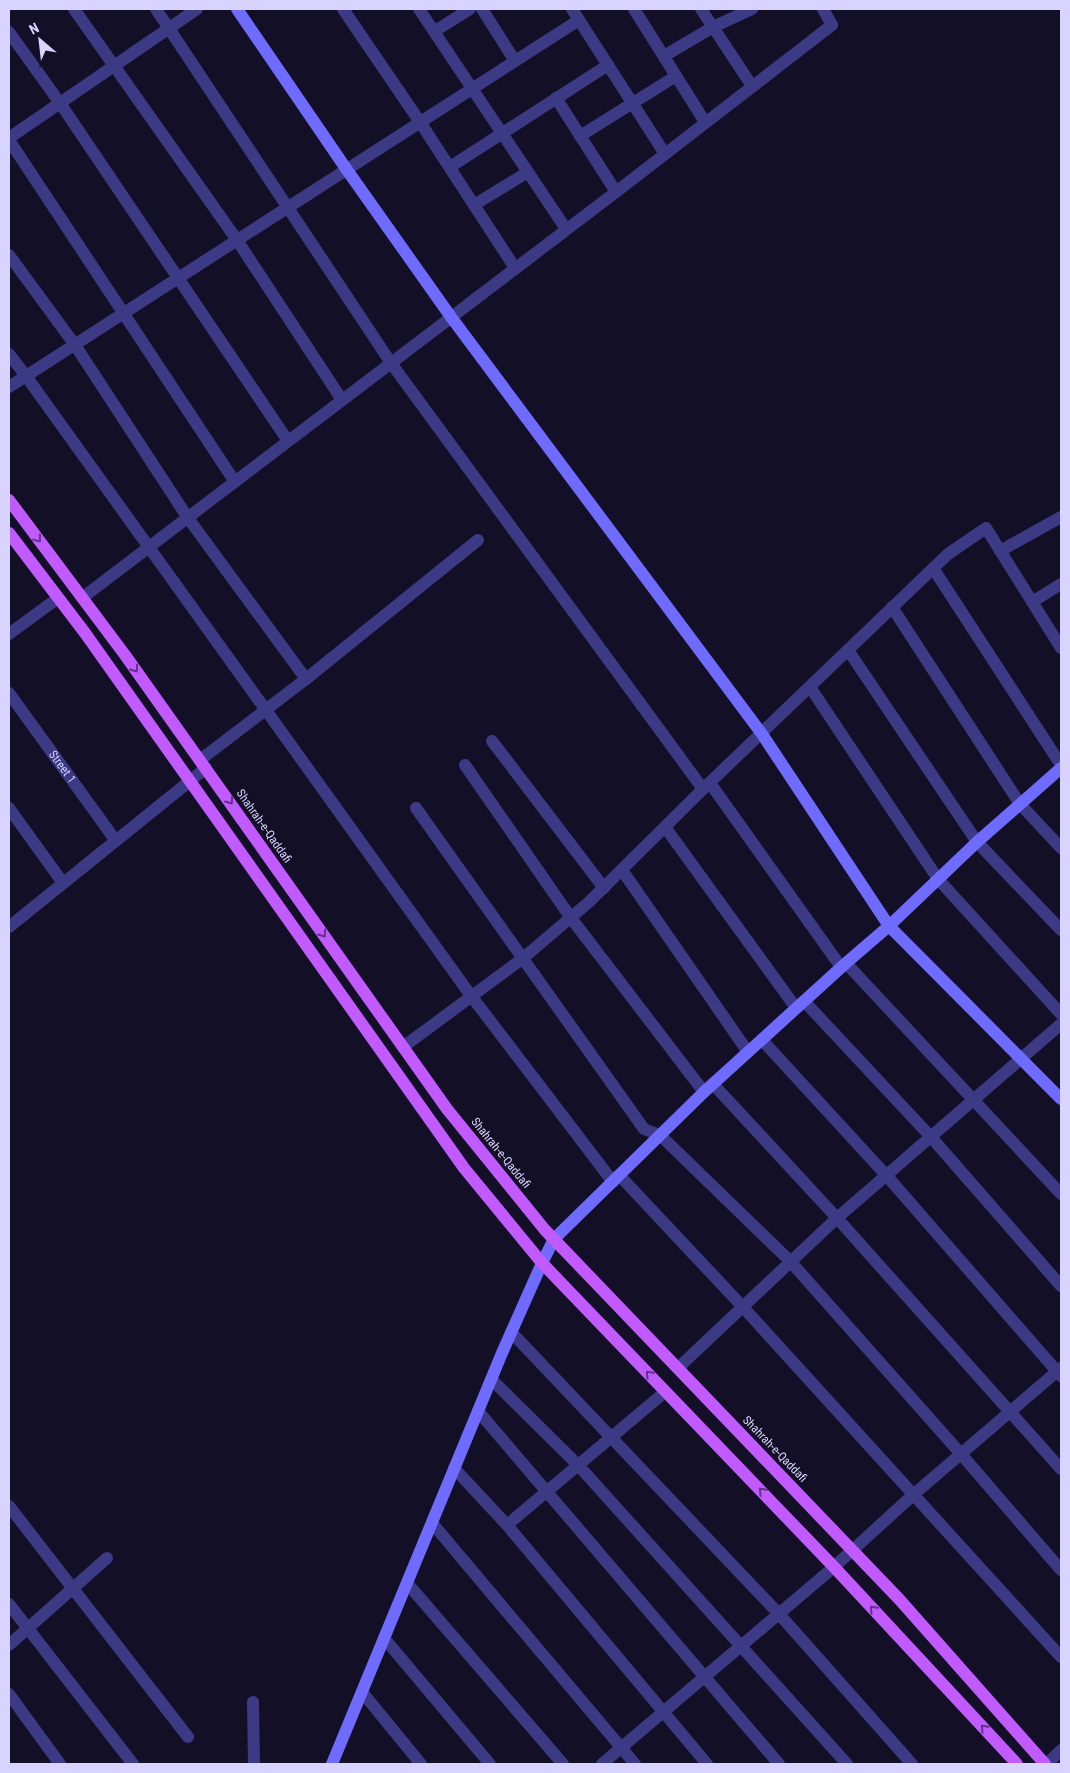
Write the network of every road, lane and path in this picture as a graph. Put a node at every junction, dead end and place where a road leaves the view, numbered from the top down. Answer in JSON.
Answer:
{"nodes":[{"id":1,"x":74,"y":9,"type":"edge"},
{"id":2,"x":156,"y":9,"type":"edge"},
{"id":3,"x":197,"y":9,"type":"edge"},
{"id":4,"x":237,"y":9,"type":"edge"},
{"id":5,"x":343,"y":9,"type":"edge"},
{"id":6,"x":419,"y":9,"type":"edge"},
{"id":7,"x":470,"y":9,"type":"edge"},
{"id":8,"x":482,"y":9,"type":"edge"},
{"id":9,"x":572,"y":9,"type":"edge"},
{"id":10,"x":634,"y":9,"type":"edge"},
{"id":11,"x":701,"y":9,"type":"edge"},
{"id":12,"x":752,"y":9,"type":"edge"},
{"id":13,"x":823,"y":9,"type":"edge"},
{"id":14,"x":579,"y":20,"type":"junction"},
{"id":15,"x":714,"y":27,"type":"junction"},
{"id":16,"x":169,"y":28,"type":"junction"},
{"id":17,"x":435,"y":31,"type":"junction"},
{"id":18,"x":9,"y":32,"type":"edge"},
{"id":19,"x":664,"y":56,"type":"junction"},
{"id":20,"x":515,"y":61,"type":"junction"},
{"id":21,"x":114,"y":65,"type":"junction"},
{"id":22,"x":608,"y":65,"type":"junction"},
{"id":23,"x":676,"y":76,"type":"junction"},
{"id":24,"x":752,"y":86,"type":"junction"},
{"id":25,"x":472,"y":88,"type":"junction"},
{"id":26,"x":556,"y":98,"type":"junction"},
{"id":27,"x":60,"y":102,"type":"junction"},
{"id":28,"x":632,"y":103,"type":"junction"},
{"id":29,"x":420,"y":122,"type":"junction"},
{"id":30,"x":705,"y":122,"type":"junction"},
{"id":31,"x":502,"y":133,"type":"junction"},
{"id":32,"x":580,"y":136,"type":"junction"},
{"id":33,"x":9,"y":139,"type":"edge"},
{"id":34,"x":665,"y":154,"type":"junction"},
{"id":35,"x":450,"y":168,"type":"junction"},
{"id":36,"x":347,"y":170,"type":"junction"},
{"id":37,"x":528,"y":172,"type":"junction"},
{"id":38,"x":616,"y":192,"type":"junction"},
{"id":39,"x":474,"y":205,"type":"junction"},
{"id":40,"x":288,"y":208,"type":"junction"},
{"id":41,"x":566,"y":229,"type":"junction"},
{"id":42,"x":238,"y":240,"type":"junction"},
{"id":43,"x":9,"y":255,"type":"edge"},
{"id":44,"x":515,"y":268,"type":"junction"},
{"id":45,"x":178,"y":278,"type":"junction"},
{"id":46,"x":124,"y":313,"type":"junction"},
{"id":47,"x":451,"y":317,"type":"junction"},
{"id":48,"x":75,"y":345,"type":"junction"},
{"id":49,"x":9,"y":354,"type":"edge"},
{"id":50,"x":392,"y":362,"type":"junction"},
{"id":51,"x":26,"y":376,"type":"junction"},
{"id":52,"x":9,"y":388,"type":"edge"},
{"id":53,"x":342,"y":400,"type":"junction"},
{"id":54,"x":288,"y":441,"type":"junction"},
{"id":55,"x":235,"y":482,"type":"junction"},
{"id":56,"x":9,"y":500,"type":"edge"},
{"id":57,"x":1061,"y":517,"type":"edge"},
{"id":58,"x":188,"y":518,"type":"junction"},
{"id":59,"x":9,"y":533,"type":"edge"},
{"id":60,"x":478,"y":540,"type":"dead end"},
{"id":61,"x":149,"y":547,"type":"junction"},
{"id":62,"x":1000,"y":551,"type":"junction"},
{"id":63,"x":933,"y":568,"type":"junction"},
{"id":64,"x":1061,"y":584,"type":"edge"},
{"id":65,"x":58,"y":598,"type":"junction"},
{"id":66,"x":82,"y":598,"type":"junction"},
{"id":67,"x":1032,"y":602,"type":"junction"},
{"id":68,"x":892,"y":607,"type":"junction"},
{"id":69,"x":9,"y":634,"type":"edge"},
{"id":70,"x":1060,"y":641,"type":"edge"},
{"id":71,"x":848,"y":650,"type":"junction"},
{"id":72,"x":306,"y":679,"type":"junction"},
{"id":73,"x":810,"y":686,"type":"junction"},
{"id":74,"x":9,"y":693,"type":"edge"},
{"id":75,"x":265,"y":710,"type":"junction"},
{"id":76,"x":762,"y":734,"type":"junction"},
{"id":77,"x":492,"y":741,"type":"dead end"},
{"id":78,"x":203,"y":764,"type":"junction"},
{"id":79,"x":465,"y":765,"type":"dead end"},
{"id":80,"x":1061,"y":766,"type":"edge"},
{"id":81,"x":190,"y":781,"type":"junction"},
{"id":82,"x":707,"y":786,"type":"junction"},
{"id":83,"x":1020,"y":804,"type":"junction"},
{"id":84,"x":9,"y":808,"type":"edge"},
{"id":85,"x":416,"y":808,"type":"dead end"},
{"id":86,"x":665,"y":827,"type":"junction"},
{"id":87,"x":116,"y":840,"type":"junction"},
{"id":88,"x":977,"y":842,"type":"junction"},
{"id":89,"x":1061,"y":848,"type":"edge"},
{"id":90,"x":622,"y":870,"type":"junction"},
{"id":91,"x":938,"y":879,"type":"junction"},
{"id":92,"x":63,"y":883,"type":"junction"},
{"id":93,"x":604,"y":888,"type":"junction"},
{"id":94,"x":571,"y":918,"type":"junction"},
{"id":95,"x":889,"y":926,"type":"junction"},
{"id":96,"x":9,"y":927,"type":"edge"},
{"id":97,"x":1061,"y":930,"type":"edge"},
{"id":98,"x":522,"y":959,"type":"junction"},
{"id":99,"x":843,"y":965,"type":"junction"},
{"id":100,"x":472,"y":998,"type":"junction"},
{"id":101,"x":800,"y":1005,"type":"junction"},
{"id":102,"x":1061,"y":1014,"type":"edge"},
{"id":103,"x":1061,"y":1024,"type":"edge"},
{"id":104,"x":762,"y":1040,"type":"junction"},
{"id":105,"x":403,"y":1047,"type":"junction"},
{"id":106,"x":748,"y":1052,"type":"junction"},
{"id":107,"x":1023,"y":1059,"type":"junction"},
{"id":108,"x":708,"y":1088,"type":"junction"},
{"id":109,"x":973,"y":1099,"type":"junction"},
{"id":110,"x":1061,"y":1099,"type":"edge"},
{"id":111,"x":660,"y":1135,"type":"junction"},
{"id":112,"x":931,"y":1138,"type":"junction"},
{"id":113,"x":886,"y":1175,"type":"junction"},
{"id":114,"x":616,"y":1179,"type":"junction"},
{"id":115,"x":1061,"y":1194,"type":"edge"},
{"id":116,"x":837,"y":1218,"type":"junction"},
{"id":117,"x":554,"y":1239,"type":"junction"},
{"id":118,"x":790,"y":1261,"type":"junction"},
{"id":119,"x":542,"y":1263,"type":"junction"},
{"id":120,"x":1061,"y":1286,"type":"edge"},
{"id":121,"x":742,"y":1306,"type":"junction"},
{"id":122,"x":511,"y":1332,"type":"junction"},
{"id":123,"x":678,"y":1368,"type":"junction"},
{"id":124,"x":1060,"y":1372,"type":"edge"},
{"id":125,"x":491,"y":1379,"type":"junction"},
{"id":126,"x":665,"y":1392,"type":"junction"},
{"id":127,"x":478,"y":1411,"type":"junction"},
{"id":128,"x":1009,"y":1413,"type":"junction"},
{"id":129,"x":611,"y":1437,"type":"junction"},
{"id":130,"x":961,"y":1454,"type":"junction"},
{"id":131,"x":578,"y":1465,"type":"junction"},
{"id":132,"x":454,"y":1468,"type":"junction"},
{"id":133,"x":1061,"y":1470,"type":"edge"},
{"id":134,"x":547,"y":1491,"type":"junction"},
{"id":135,"x":913,"y":1495,"type":"junction"},
{"id":136,"x":9,"y":1506,"type":"edge"},
{"id":137,"x":432,"y":1523,"type":"junction"},
{"id":138,"x":507,"y":1525,"type":"junction"},
{"id":139,"x":852,"y":1549,"type":"junction"},
{"id":140,"x":107,"y":1558,"type":"dead end"},
{"id":141,"x":834,"y":1567,"type":"junction"},
{"id":142,"x":1061,"y":1570,"type":"edge"},
{"id":143,"x":407,"y":1582,"type":"junction"},
{"id":144,"x":73,"y":1588,"type":"junction"},
{"id":145,"x":9,"y":1604,"type":"edge"},
{"id":146,"x":779,"y":1614,"type":"junction"},
{"id":147,"x":27,"y":1629,"type":"junction"},
{"id":148,"x":384,"y":1638,"type":"junction"},
{"id":149,"x":9,"y":1645,"type":"edge"},
{"id":150,"x":742,"y":1646,"type":"junction"},
{"id":151,"x":1061,"y":1657,"type":"edge"},
{"id":152,"x":705,"y":1677,"type":"junction"},
{"id":153,"x":362,"y":1692,"type":"junction"},
{"id":154,"x":9,"y":1694,"type":"edge"},
{"id":155,"x":253,"y":1702,"type":"dead end"},
{"id":156,"x":663,"y":1712,"type":"junction"},
{"id":157,"x":188,"y":1737,"type":"dead end"},
{"id":158,"x":621,"y":1748,"type":"junction"},
{"id":159,"x":1061,"y":1750,"type":"edge"},
{"id":160,"x":336,"y":1761,"type":"edge"},
{"id":161,"x":60,"y":1764,"type":"edge"},
{"id":162,"x":132,"y":1764,"type":"edge"},
{"id":163,"x":254,"y":1764,"type":"edge"},
{"id":164,"x":421,"y":1764,"type":"edge"},
{"id":165,"x":490,"y":1764,"type":"edge"},
{"id":166,"x":563,"y":1764,"type":"edge"},
{"id":167,"x":602,"y":1764,"type":"edge"},
{"id":168,"x":635,"y":1764,"type":"edge"},
{"id":169,"x":707,"y":1764,"type":"edge"},
{"id":170,"x":779,"y":1764,"type":"edge"},
{"id":171,"x":847,"y":1764,"type":"edge"},
{"id":172,"x":912,"y":1764,"type":"edge"},
{"id":173,"x":1017,"y":1764,"type":"edge"},
{"id":174,"x":1046,"y":1764,"type":"edge"}],
"edges":[{"from":1,"to":21,"type":"street"},
{"from":2,"to":16,"type":"street"},
{"from":3,"to":16,"type":"street"},
{"from":4,"to":36,"type":"street"},
{"from":5,"to":29,"type":"street"},
{"from":6,"to":17,"type":"street"},
{"from":7,"to":17,"type":"street"},
{"from":8,"to":20,"type":"street"},
{"from":9,"to":14,"type":"street"},
{"from":10,"to":19,"type":"street"},
{"from":11,"to":15,"type":"street"},
{"from":12,"to":15,"type":"street"},
{"from":13,"to":24,"type":"street"},
{"from":14,"to":20,"type":"street"},
{"from":14,"to":22,"type":"street"},
{"from":15,"to":19,"type":"street"},
{"from":15,"to":24,"type":"street"},
{"from":16,"to":21,"type":"street"},
{"from":16,"to":40,"type":"street"},
{"from":17,"to":25,"type":"street"},
{"from":18,"to":27,"type":"street"},
{"from":19,"to":23,"type":"street"},
{"from":20,"to":25,"type":"street"},
{"from":21,"to":27,"type":"street"},
{"from":21,"to":42,"type":"street"},
{"from":22,"to":26,"type":"street"},
{"from":22,"to":28,"type":"street"},
{"from":23,"to":28,"type":"street"},
{"from":23,"to":30,"type":"street"},
{"from":24,"to":30,"type":"street"},
{"from":25,"to":29,"type":"street"},
{"from":25,"to":31,"type":"street"},
{"from":26,"to":31,"type":"street"},
{"from":26,"to":32,"type":"street"},
{"from":27,"to":33,"type":"street"},
{"from":27,"to":45,"type":"street"},
{"from":28,"to":32,"type":"street"},
{"from":28,"to":34,"type":"street"},
{"from":29,"to":35,"type":"street"},
{"from":29,"to":36,"type":"street"},
{"from":30,"to":34,"type":"street"},
{"from":31,"to":35,"type":"street"},
{"from":31,"to":37,"type":"street"},
{"from":32,"to":38,"type":"street"},
{"from":33,"to":46,"type":"street"},
{"from":34,"to":38,"type":"street"},
{"from":35,"to":39,"type":"street"},
{"from":36,"to":40,"type":"street"},
{"from":36,"to":47,"type":"street"},
{"from":37,"to":39,"type":"street"},
{"from":37,"to":41,"type":"street"},
{"from":38,"to":41,"type":"street"},
{"from":39,"to":44,"type":"street"},
{"from":40,"to":42,"type":"street"},
{"from":40,"to":50,"type":"street"},
{"from":41,"to":44,"type":"street"},
{"from":42,"to":45,"type":"street"},
{"from":42,"to":53,"type":"street"},
{"from":43,"to":48,"type":"street"},
{"from":44,"to":47,"type":"street"},
{"from":45,"to":46,"type":"street"},
{"from":45,"to":54,"type":"street"},
{"from":46,"to":48,"type":"street"},
{"from":46,"to":55,"type":"street"},
{"from":47,"to":50,"type":"street"},
{"from":47,"to":76,"type":"street"},
{"from":48,"to":51,"type":"street"},
{"from":48,"to":58,"type":"street"},
{"from":49,"to":51,"type":"street"},
{"from":50,"to":53,"type":"street"},
{"from":50,"to":82,"type":"street"},
{"from":51,"to":52,"type":"street"},
{"from":51,"to":61,"type":"street"},
{"from":53,"to":54,"type":"street"},
{"from":54,"to":55,"type":"street"},
{"from":55,"to":58,"type":"street"},
{"from":56,"to":66,"type":"main road","name":"Shahrah-e-Qaddafi","one_way":true},
{"from":57,"to":62,"type":"street"},
{"from":58,"to":61,"type":"street"},
{"from":58,"to":72,"type":"street"},
{"from":59,"to":65,"type":"main road"},
{"from":60,"to":72,"type":"street"},
{"from":61,"to":66,"type":"street"},
{"from":61,"to":75,"type":"street"},
{"from":62,"to":63,"type":"street"},
{"from":62,"to":67,"type":"street"},
{"from":63,"to":68,"type":"street"},
{"from":63,"to":80,"type":"street"},
{"from":64,"to":67,"type":"street"},
{"from":65,"to":69,"type":"street"},
{"from":65,"to":81,"type":"main road"},
{"from":66,"to":78,"type":"main road","name":"Shahrah-e-Qaddafi","one_way":true},
{"from":67,"to":70,"type":"street"},
{"from":68,"to":71,"type":"street"},
{"from":68,"to":83,"type":"street"},
{"from":71,"to":73,"type":"street"},
{"from":71,"to":88,"type":"street"},
{"from":72,"to":75,"type":"street"},
{"from":73,"to":76,"type":"street"},
{"from":73,"to":91,"type":"street"},
{"from":74,"to":87,"type":"street","name":"Street 1"},
{"from":75,"to":78,"type":"street"},
{"from":75,"to":100,"type":"street"},
{"from":76,"to":82,"type":"street"},
{"from":76,"to":95,"type":"street"},
{"from":77,"to":93,"type":"street"},
{"from":78,"to":81,"type":"street"},
{"from":78,"to":105,"type":"main road","name":"Shahrah-e-Qaddafi","one_way":true},
{"from":79,"to":94,"type":"street"},
{"from":80,"to":83,"type":"street"},
{"from":81,"to":87,"type":"street"},
{"from":81,"to":119,"type":"main road"},
{"from":82,"to":86,"type":"street"},
{"from":82,"to":99,"type":"street"},
{"from":83,"to":88,"type":"street"},
{"from":83,"to":89,"type":"street"},
{"from":84,"to":92,"type":"street"},
{"from":85,"to":98,"type":"street"},
{"from":86,"to":90,"type":"street"},
{"from":86,"to":101,"type":"street"},
{"from":87,"to":92,"type":"street"},
{"from":88,"to":91,"type":"street"},
{"from":88,"to":97,"type":"street"},
{"from":90,"to":93,"type":"street"},
{"from":90,"to":106,"type":"street"},
{"from":91,"to":95,"type":"street"},
{"from":91,"to":102,"type":"street"},
{"from":92,"to":96,"type":"street"},
{"from":93,"to":94,"type":"street"},
{"from":94,"to":98,"type":"street"},
{"from":94,"to":108,"type":"street"},
{"from":95,"to":99,"type":"street"},
{"from":95,"to":107,"type":"street"},
{"from":98,"to":100,"type":"street"},
{"from":98,"to":111,"type":"street"},
{"from":99,"to":101,"type":"street"},
{"from":99,"to":109,"type":"street"},
{"from":100,"to":105,"type":"street"},
{"from":100,"to":114,"type":"street"},
{"from":101,"to":104,"type":"street"},
{"from":101,"to":112,"type":"street"},
{"from":103,"to":107,"type":"street"},
{"from":104,"to":106,"type":"street"},
{"from":104,"to":113,"type":"street"},
{"from":105,"to":117,"type":"main road","name":"Shahrah-e-Qaddafi"},
{"from":106,"to":108,"type":"street"},
{"from":107,"to":109,"type":"street"},
{"from":107,"to":110,"type":"street"},
{"from":108,"to":111,"type":"street"},
{"from":108,"to":116,"type":"street"},
{"from":109,"to":112,"type":"street"},
{"from":109,"to":115,"type":"street"},
{"from":111,"to":114,"type":"street"},
{"from":111,"to":118,"type":"street"},
{"from":112,"to":113,"type":"street"},
{"from":112,"to":120,"type":"street"},
{"from":113,"to":116,"type":"street"},
{"from":113,"to":124,"type":"street"},
{"from":114,"to":117,"type":"street"},
{"from":114,"to":121,"type":"street"},
{"from":116,"to":118,"type":"street"},
{"from":116,"to":128,"type":"street"},
{"from":117,"to":119,"type":"street"},
{"from":117,"to":123,"type":"main road","name":"Shahrah-e-Qaddafi"},
{"from":118,"to":121,"type":"street"},
{"from":118,"to":130,"type":"street"},
{"from":119,"to":122,"type":"street"},
{"from":126,"to":119,"type":"main road","one_way":true},
{"from":121,"to":123,"type":"street"},
{"from":121,"to":135,"type":"street"},
{"from":122,"to":125,"type":"street"},
{"from":122,"to":129,"type":"street"},
{"from":123,"to":139,"type":"main road","name":"Shahrah-e-Qaddafi"},
{"from":124,"to":128,"type":"street"},
{"from":125,"to":127,"type":"street"},
{"from":125,"to":131,"type":"street"},
{"from":126,"to":129,"type":"street"},
{"from":141,"to":126,"type":"main road","one_way":true},
{"from":127,"to":132,"type":"street"},
{"from":127,"to":134,"type":"street"},
{"from":128,"to":130,"type":"street"},
{"from":128,"to":133,"type":"street"},
{"from":129,"to":131,"type":"street"},
{"from":129,"to":146,"type":"street"},
{"from":130,"to":135,"type":"street"},
{"from":130,"to":142,"type":"street"},
{"from":131,"to":134,"type":"street"},
{"from":131,"to":150,"type":"street"},
{"from":132,"to":137,"type":"street"},
{"from":132,"to":138,"type":"street"},
{"from":134,"to":138,"type":"street"},
{"from":134,"to":152,"type":"street"},
{"from":135,"to":139,"type":"street"},
{"from":135,"to":151,"type":"street"},
{"from":136,"to":144,"type":"street"},
{"from":137,"to":143,"type":"street"},
{"from":137,"to":158,"type":"street"},
{"from":138,"to":156,"type":"street"},
{"from":139,"to":141,"type":"street"},
{"from":139,"to":174,"type":"main road","name":"Shahrah-e-Qaddafi"},
{"from":140,"to":144,"type":"street"},
{"from":141,"to":146,"type":"street"},
{"from":173,"to":141,"type":"main road","one_way":true},
{"from":143,"to":148,"type":"street"},
{"from":143,"to":166,"type":"street"},
{"from":144,"to":147,"type":"street"},
{"from":144,"to":157,"type":"street"},
{"from":145,"to":147,"type":"street"},
{"from":146,"to":150,"type":"street"},
{"from":146,"to":172,"type":"street"},
{"from":147,"to":149,"type":"street"},
{"from":147,"to":162,"type":"street"},
{"from":148,"to":153,"type":"street"},
{"from":148,"to":165,"type":"street"},
{"from":150,"to":152,"type":"street"},
{"from":150,"to":171,"type":"street"},
{"from":152,"to":156,"type":"street"},
{"from":152,"to":170,"type":"street"},
{"from":153,"to":160,"type":"street"},
{"from":153,"to":164,"type":"street"},
{"from":154,"to":161,"type":"street"},
{"from":155,"to":163,"type":"street"},
{"from":156,"to":158,"type":"street"},
{"from":156,"to":169,"type":"street"},
{"from":158,"to":167,"type":"street"},
{"from":158,"to":168,"type":"street"},
{"from":159,"to":174,"type":"street"}]}
